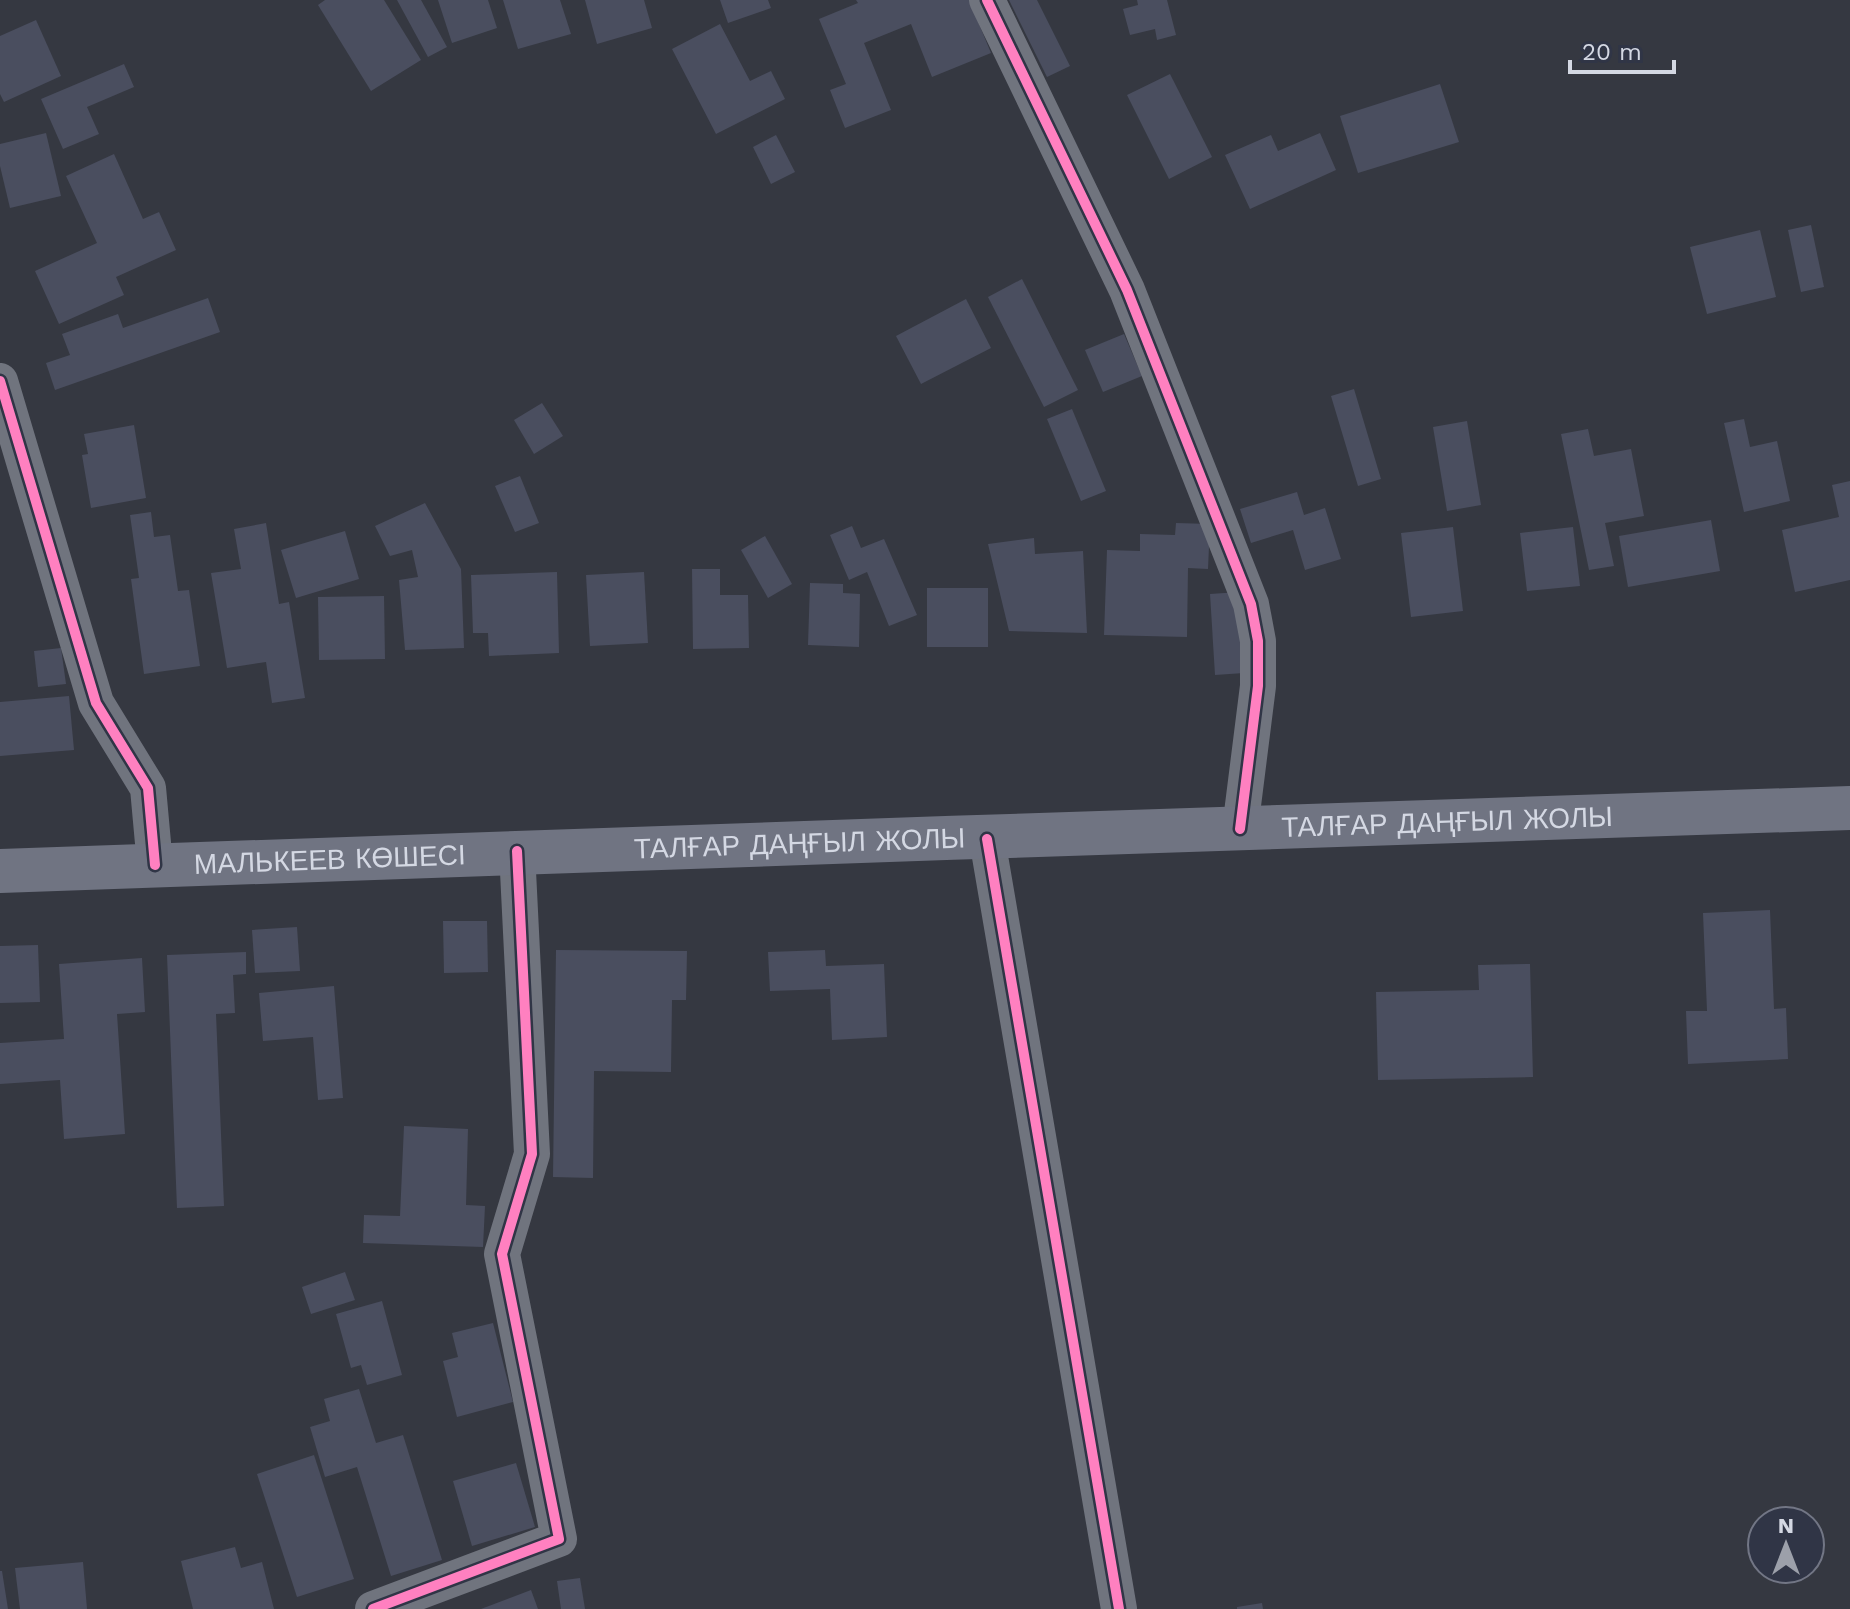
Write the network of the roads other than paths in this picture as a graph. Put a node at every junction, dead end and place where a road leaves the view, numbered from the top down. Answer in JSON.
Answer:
{"nodes":[{"id":1,"x":987,"y":0,"type":"edge"},
{"id":2,"x":0,"y":381,"type":"edge"},
{"id":3,"x":1850,"y":808,"type":"edge"},
{"id":4,"x":1240,"y":829,"type":"junction"},
{"id":5,"x":987,"y":839,"type":"junction"},
{"id":6,"x":517,"y":851,"type":"junction"},
{"id":7,"x":155,"y":865,"type":"junction"},
{"id":8,"x":0,"y":871,"type":"edge"},
{"id":9,"x":373,"y":1609,"type":"edge"},
{"id":10,"x":1119,"y":1609,"type":"edge"}],
"edges":[{"from":1,"to":4,"type":"street"},
{"from":2,"to":7,"type":"street"},
{"from":3,"to":4,"type":"main road","name":"ТАЛҒАР ДАҢҒЫЛ ЖОЛЫ"},
{"from":4,"to":5,"type":"main road","name":"ТАЛҒАР ДАҢҒЫЛ ЖОЛЫ"},
{"from":5,"to":6,"type":"main road","name":"ТАЛҒАР ДАҢҒЫЛ ЖОЛЫ"},
{"from":5,"to":10,"type":"street"},
{"from":6,"to":7,"type":"main road","name":"МАЛЬКЕЕВ КӨШЕСІ"},
{"from":6,"to":9,"type":"street"},
{"from":7,"to":8,"type":"main road","name":"МАЛЬКЕЕВ КӨШЕСІ"}]}
